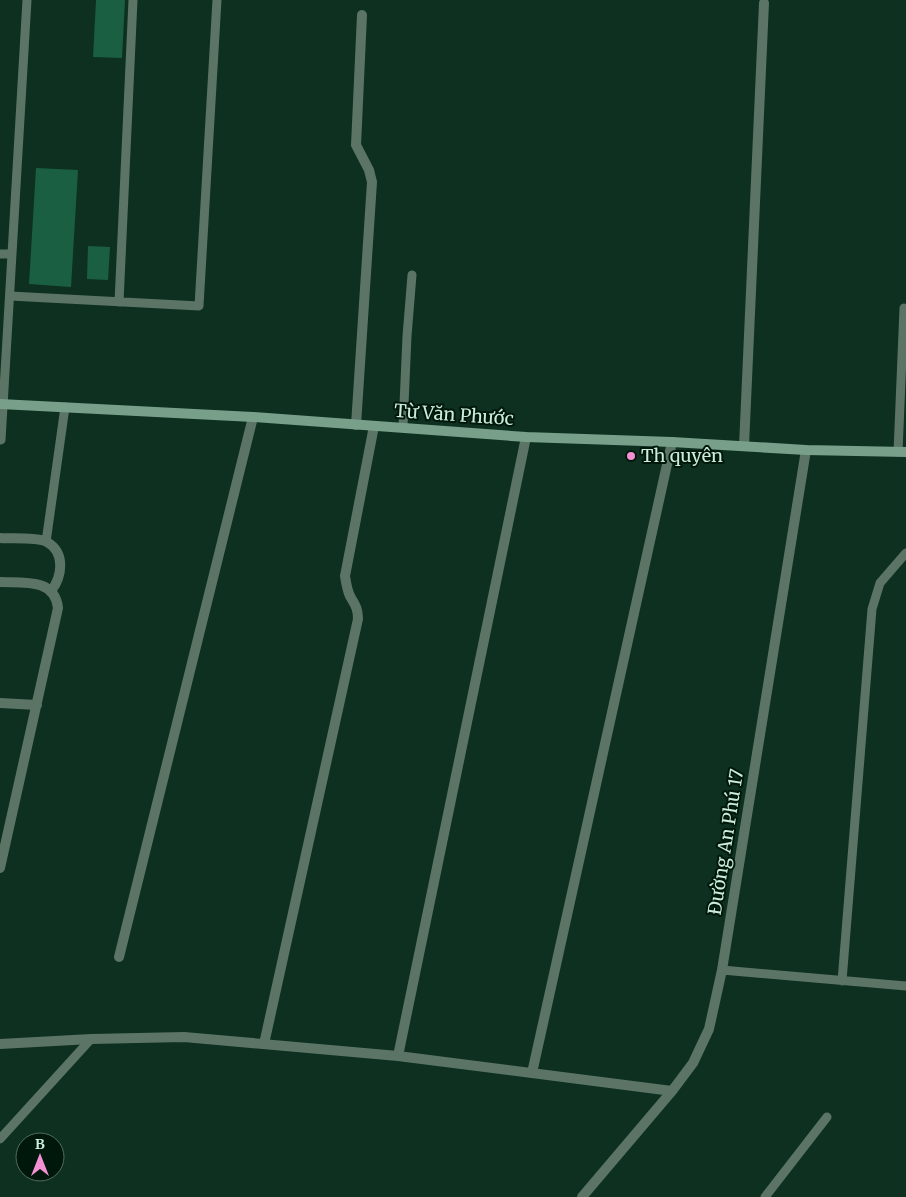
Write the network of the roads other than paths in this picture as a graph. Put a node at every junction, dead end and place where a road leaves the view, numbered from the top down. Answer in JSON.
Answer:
{"nodes":[{"id":1,"x":27,"y":0,"type":"edge"},
{"id":2,"x":133,"y":0,"type":"edge"},
{"id":3,"x":217,"y":0,"type":"edge"},
{"id":4,"x":764,"y":3,"type":"dead end"},
{"id":5,"x":362,"y":15,"type":"dead end"},
{"id":6,"x":0,"y":254,"type":"edge"},
{"id":7,"x":12,"y":254,"type":"junction"},
{"id":8,"x":412,"y":275,"type":"dead end"},
{"id":9,"x":10,"y":296,"type":"junction"},
{"id":10,"x":119,"y":302,"type":"junction"},
{"id":11,"x":904,"y":308,"type":"dead end"},
{"id":12,"x":904,"y":361,"type":"edge"},
{"id":13,"x":2,"y":404,"type":"edge"},
{"id":14,"x":65,"y":407,"type":"junction"},
{"id":15,"x":253,"y":417,"type":"junction"},
{"id":16,"x":356,"y":425,"type":"junction"},
{"id":17,"x":374,"y":426,"type":"junction"},
{"id":18,"x":403,"y":427,"type":"junction"},
{"id":19,"x":526,"y":437,"type":"junction"},
{"id":20,"x":1,"y":440,"type":"edge"},
{"id":21,"x":672,"y":442,"type":"junction"},
{"id":22,"x":744,"y":446,"type":"junction"},
{"id":23,"x":806,"y":450,"type":"junction"},
{"id":24,"x":902,"y":452,"type":"edge"},
{"id":25,"x":0,"y":538,"type":"edge"},
{"id":26,"x":46,"y":542,"type":"junction"},
{"id":27,"x":906,"y":552,"type":"edge"},
{"id":28,"x":0,"y":582,"type":"edge"},
{"id":29,"x":51,"y":591,"type":"junction"},
{"id":30,"x":0,"y":702,"type":"edge"},
{"id":31,"x":37,"y":705,"type":"junction"},
{"id":32,"x":5,"y":826,"type":"edge"},
{"id":33,"x":0,"y":868,"type":"edge"},
{"id":34,"x":119,"y":957,"type":"dead end"},
{"id":35,"x":722,"y":970,"type":"junction"},
{"id":36,"x":842,"y":980,"type":"junction"},
{"id":37,"x":906,"y":986,"type":"edge"},
{"id":38,"x":91,"y":1039,"type":"junction"},
{"id":39,"x":0,"y":1044,"type":"edge"},
{"id":40,"x":264,"y":1044,"type":"junction"},
{"id":41,"x":398,"y":1056,"type":"junction"},
{"id":42,"x":532,"y":1072,"type":"junction"},
{"id":43,"x":672,"y":1091,"type":"junction"},
{"id":44,"x":827,"y":1117,"type":"dead end"},
{"id":45,"x":0,"y":1139,"type":"edge"},
{"id":46,"x":582,"y":1197,"type":"edge"},
{"id":47,"x":764,"y":1197,"type":"edge"}],
"edges":[{"from":1,"to":7,"type":"lane"},
{"from":2,"to":10,"type":"lane"},
{"from":3,"to":10,"type":"lane"},
{"from":4,"to":22,"type":"street"},
{"from":5,"to":16,"type":"street"},
{"from":6,"to":7,"type":"lane"},
{"from":7,"to":9,"type":"lane"},
{"from":8,"to":18,"type":"lane"},
{"from":9,"to":10,"type":"lane"},
{"from":9,"to":13,"type":"lane"},
{"from":11,"to":12,"type":"lane"},
{"from":12,"to":24,"type":"lane"},
{"from":13,"to":14,"type":"street","name":"Từ Văn Phước"},
{"from":13,"to":20,"type":"lane"},
{"from":14,"to":15,"type":"street","name":"Từ Văn Phước"},
{"from":14,"to":26,"type":"lane"},
{"from":15,"to":16,"type":"street","name":"Từ Văn Phước"},
{"from":15,"to":34,"type":"street"},
{"from":16,"to":17,"type":"street","name":"Từ Văn Phước"},
{"from":17,"to":18,"type":"street","name":"Từ Văn Phước"},
{"from":17,"to":40,"type":"street"},
{"from":18,"to":19,"type":"street","name":"Từ Văn Phước"},
{"from":19,"to":21,"type":"street","name":"Từ Văn Phước"},
{"from":19,"to":41,"type":"street"},
{"from":21,"to":22,"type":"street","name":"Từ Văn Phước"},
{"from":21,"to":42,"type":"street"},
{"from":22,"to":23,"type":"street","name":"Từ Văn Phước"},
{"from":23,"to":24,"type":"street","name":"Từ Văn Phước"},
{"from":23,"to":35,"type":"street","name":"Đường An Phú 17"},
{"from":25,"to":26,"type":"street"},
{"from":26,"to":29,"type":"street"},
{"from":27,"to":36,"type":"lane"},
{"from":28,"to":29,"type":"street"},
{"from":29,"to":31,"type":"street"},
{"from":30,"to":31,"type":"street"},
{"from":31,"to":32,"type":"street"},
{"from":32,"to":33,"type":"street"},
{"from":35,"to":36,"type":"lane"},
{"from":35,"to":43,"type":"street","name":"Đường An Phú 17"},
{"from":36,"to":37,"type":"lane"},
{"from":38,"to":39,"type":"street"},
{"from":38,"to":40,"type":"street"},
{"from":38,"to":45,"type":"lane"},
{"from":40,"to":41,"type":"street"},
{"from":41,"to":42,"type":"street"},
{"from":42,"to":43,"type":"street"},
{"from":43,"to":46,"type":"street","name":"Đường An Phú 17"},
{"from":44,"to":47,"type":"lane"}]}
